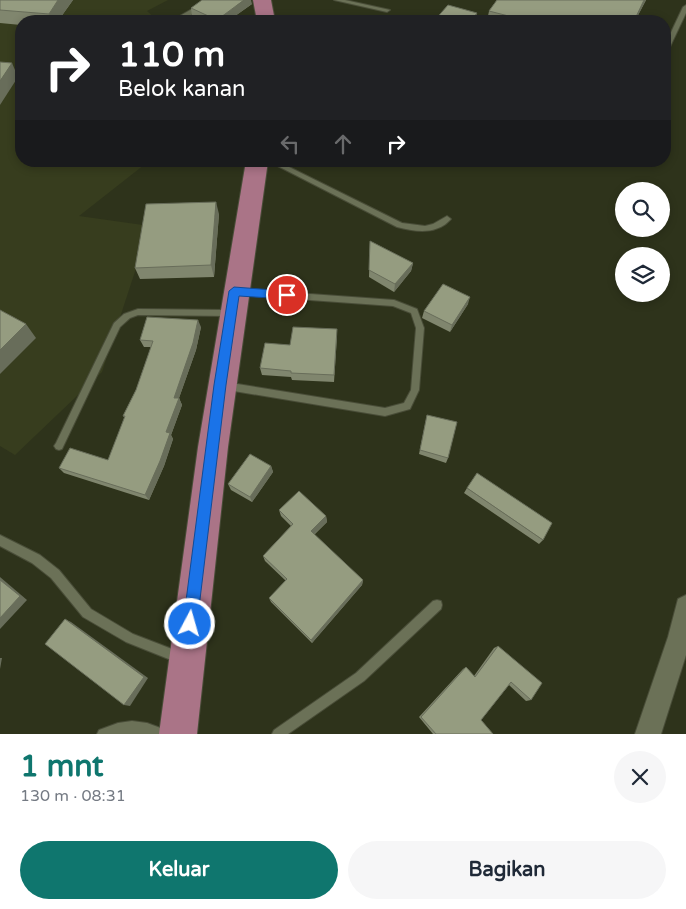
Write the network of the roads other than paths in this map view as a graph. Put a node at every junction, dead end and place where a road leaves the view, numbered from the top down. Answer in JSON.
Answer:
{"nodes":[{"id":1,"x":206,"y":0,"type":"edge"},
{"id":2,"x":262,"y":0,"type":"edge"},
{"id":3,"x":337,"y":0,"type":"edge"},
{"id":4,"x":686,"y":7,"type":"edge"},
{"id":5,"x":388,"y":10,"type":"dead end"},
{"id":6,"x":185,"y":15,"type":"edge"},
{"id":7,"x":265,"y":15,"type":"edge"},
{"id":8,"x":671,"y":38,"type":"edge"},
{"id":9,"x":256,"y":167,"type":"edge"},
{"id":10,"x":283,"y":167,"type":"edge"},
{"id":11,"x":448,"y":219,"type":"dead end"},
{"id":12,"x":232,"y":302,"type":"junction"},
{"id":13,"x":220,"y":385,"type":"junction"},
{"id":14,"x":59,"y":446,"type":"dead end"},
{"id":15,"x":0,"y":540,"type":"edge"},
{"id":16,"x":437,"y":605,"type":"dead end"},
{"id":17,"x":686,"y":607,"type":"edge"},
{"id":18,"x":186,"y":660,"type":"junction"},
{"id":19,"x":103,"y":734,"type":"edge"},
{"id":20,"x":162,"y":734,"type":"edge"},
{"id":21,"x":178,"y":734,"type":"edge"},
{"id":22,"x":278,"y":734,"type":"edge"},
{"id":23,"x":648,"y":734,"type":"edge"}],
"edges":[{"from":1,"to":6,"type":"lane"},
{"from":2,"to":7,"type":"highway"},
{"from":3,"to":5,"type":"lane"},
{"from":4,"to":8,"type":"lane"},
{"from":9,"to":12,"type":"highway"},
{"from":10,"to":11,"type":"lane"},
{"from":12,"to":13,"type":"highway"},
{"from":12,"to":13,"type":"lane"},
{"from":12,"to":14,"type":"lane"},
{"from":13,"to":18,"type":"highway"},
{"from":15,"to":18,"type":"lane"},
{"from":16,"to":22,"type":"lane"},
{"from":17,"to":23,"type":"street"},
{"from":18,"to":21,"type":"highway"},
{"from":19,"to":20,"type":"lane"}]}
